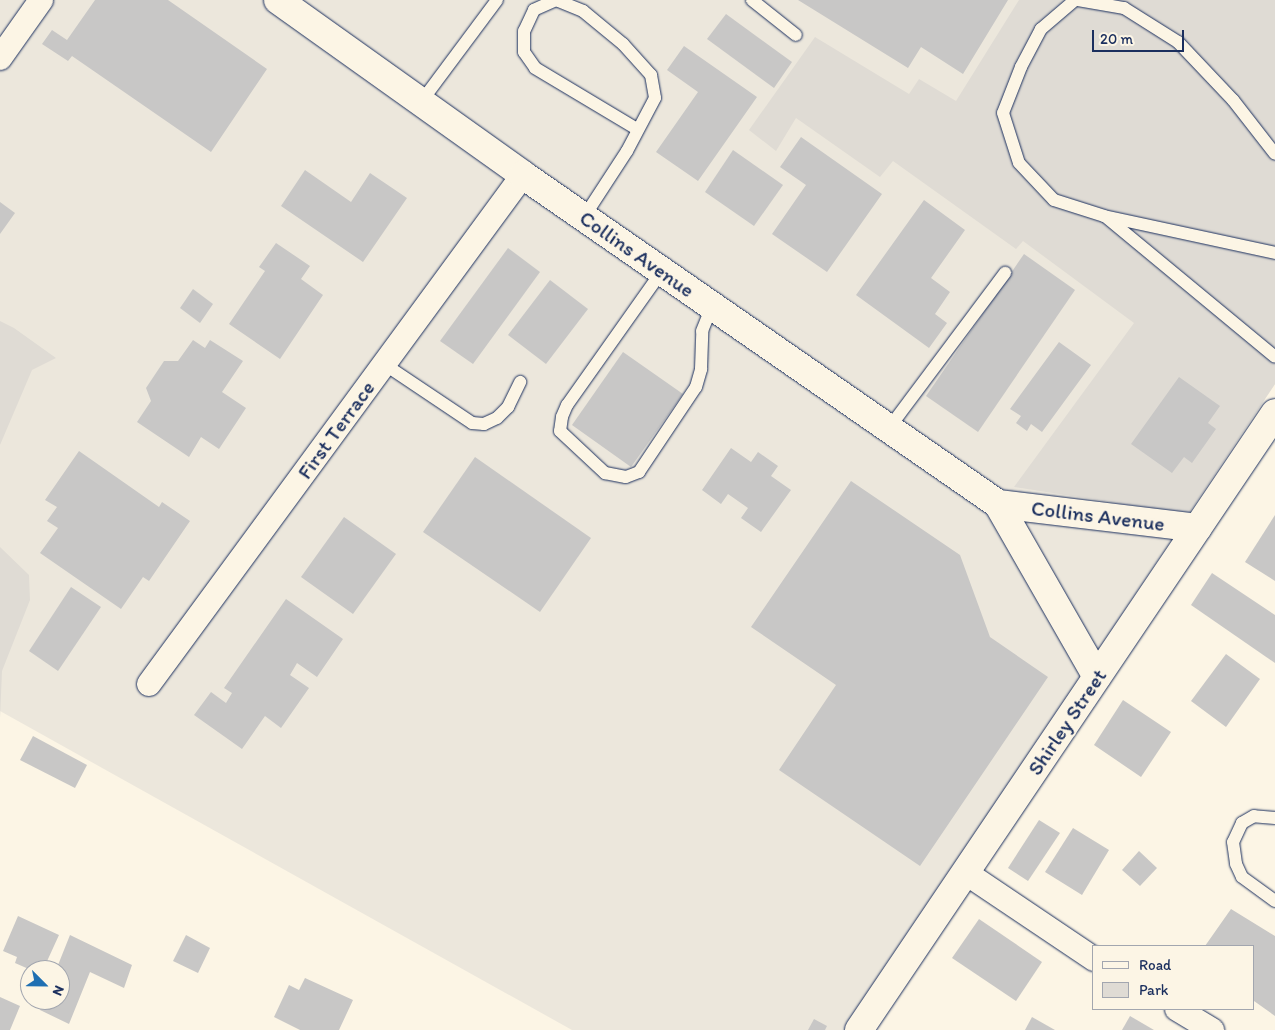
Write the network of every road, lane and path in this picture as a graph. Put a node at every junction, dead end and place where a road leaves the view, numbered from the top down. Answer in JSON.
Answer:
{"nodes":[{"id":1,"x":41,"y":0,"type":"edge"},
{"id":2,"x":278,"y":0,"type":"edge"},
{"id":3,"x":497,"y":0,"type":"edge"},
{"id":4,"x":556,"y":0,"type":"edge"},
{"id":5,"x":752,"y":0,"type":"edge"},
{"id":6,"x":1076,"y":0,"type":"edge"},
{"id":7,"x":796,"y":35,"type":"dead end"},
{"id":8,"x":0,"y":58,"type":"edge"},
{"id":9,"x":421,"y":102,"type":"junction"},
{"id":10,"x":637,"y":129,"type":"junction"},
{"id":11,"x":1275,"y":154,"type":"edge"},
{"id":12,"x":524,"y":175,"type":"junction"},
{"id":13,"x":1104,"y":216,"type":"junction"},
{"id":14,"x":584,"y":217,"type":"junction"},
{"id":15,"x":1275,"y":253,"type":"edge"},
{"id":16,"x":662,"y":271,"type":"junction"},
{"id":17,"x":1005,"y":273,"type":"dead end"},
{"id":18,"x":712,"y":306,"type":"junction"},
{"id":19,"x":1275,"y":357,"type":"edge"},
{"id":20,"x":384,"y":364,"type":"junction"},
{"id":21,"x":520,"y":382,"type":"dead end"},
{"id":22,"x":1275,"y":413,"type":"edge"},
{"id":23,"x":889,"y":428,"type":"junction"},
{"id":24,"x":998,"y":504,"type":"junction"},
{"id":25,"x":1198,"y":528,"type":"junction"},
{"id":26,"x":1097,"y":678,"type":"junction"},
{"id":27,"x":149,"y":684,"type":"dead end"},
{"id":28,"x":1275,"y":818,"type":"edge"},
{"id":29,"x":966,"y":873,"type":"junction"},
{"id":30,"x":1275,"y":902,"type":"edge"},
{"id":31,"x":1092,"y":958,"type":"edge"},
{"id":32,"x":1179,"y":1010,"type":"edge"},
{"id":33,"x":859,"y":1030,"type":"edge"},
{"id":34,"x":1212,"y":1030,"type":"edge"}],
"edges":[{"from":1,"to":8,"type":"street"},
{"from":2,"to":9,"type":"main road","name":"Collins Avenue"},
{"from":3,"to":9,"type":"lane"},
{"from":4,"to":10,"type":"lane"},
{"from":4,"to":10,"type":"lane"},
{"from":5,"to":7,"type":"lane"},
{"from":6,"to":11,"type":"lane"},
{"from":6,"to":13,"type":"lane"},
{"from":9,"to":12,"type":"main road","name":"Collins Avenue"},
{"from":10,"to":14,"type":"lane"},
{"from":12,"to":14,"type":"main road","name":"Collins Avenue"},
{"from":12,"to":20,"type":"street","name":"First Terrace"},
{"from":13,"to":15,"type":"lane"},
{"from":13,"to":19,"type":"lane"},
{"from":14,"to":16,"type":"main road","name":"Collins Avenue"},
{"from":16,"to":18,"type":"main road","name":"Collins Avenue"},
{"from":16,"to":18,"type":"lane"},
{"from":17,"to":23,"type":"lane"},
{"from":18,"to":23,"type":"main road","name":"Collins Avenue"},
{"from":20,"to":21,"type":"lane"},
{"from":20,"to":27,"type":"street","name":"First Terrace"},
{"from":22,"to":25,"type":"main road","name":"Shirley Street"},
{"from":23,"to":24,"type":"main road","name":"Collins Avenue"},
{"from":24,"to":25,"type":"main road","name":"Collins Avenue"},
{"from":24,"to":26,"type":"main road","name":"Collins Avenue"},
{"from":25,"to":26,"type":"main road","name":"Shirley Street"},
{"from":26,"to":29,"type":"main road","name":"Shirley Street"},
{"from":28,"to":30,"type":"lane"},
{"from":29,"to":31,"type":"street"},
{"from":29,"to":33,"type":"main road","name":"Shirley Street"},
{"from":32,"to":34,"type":"street"}]}
